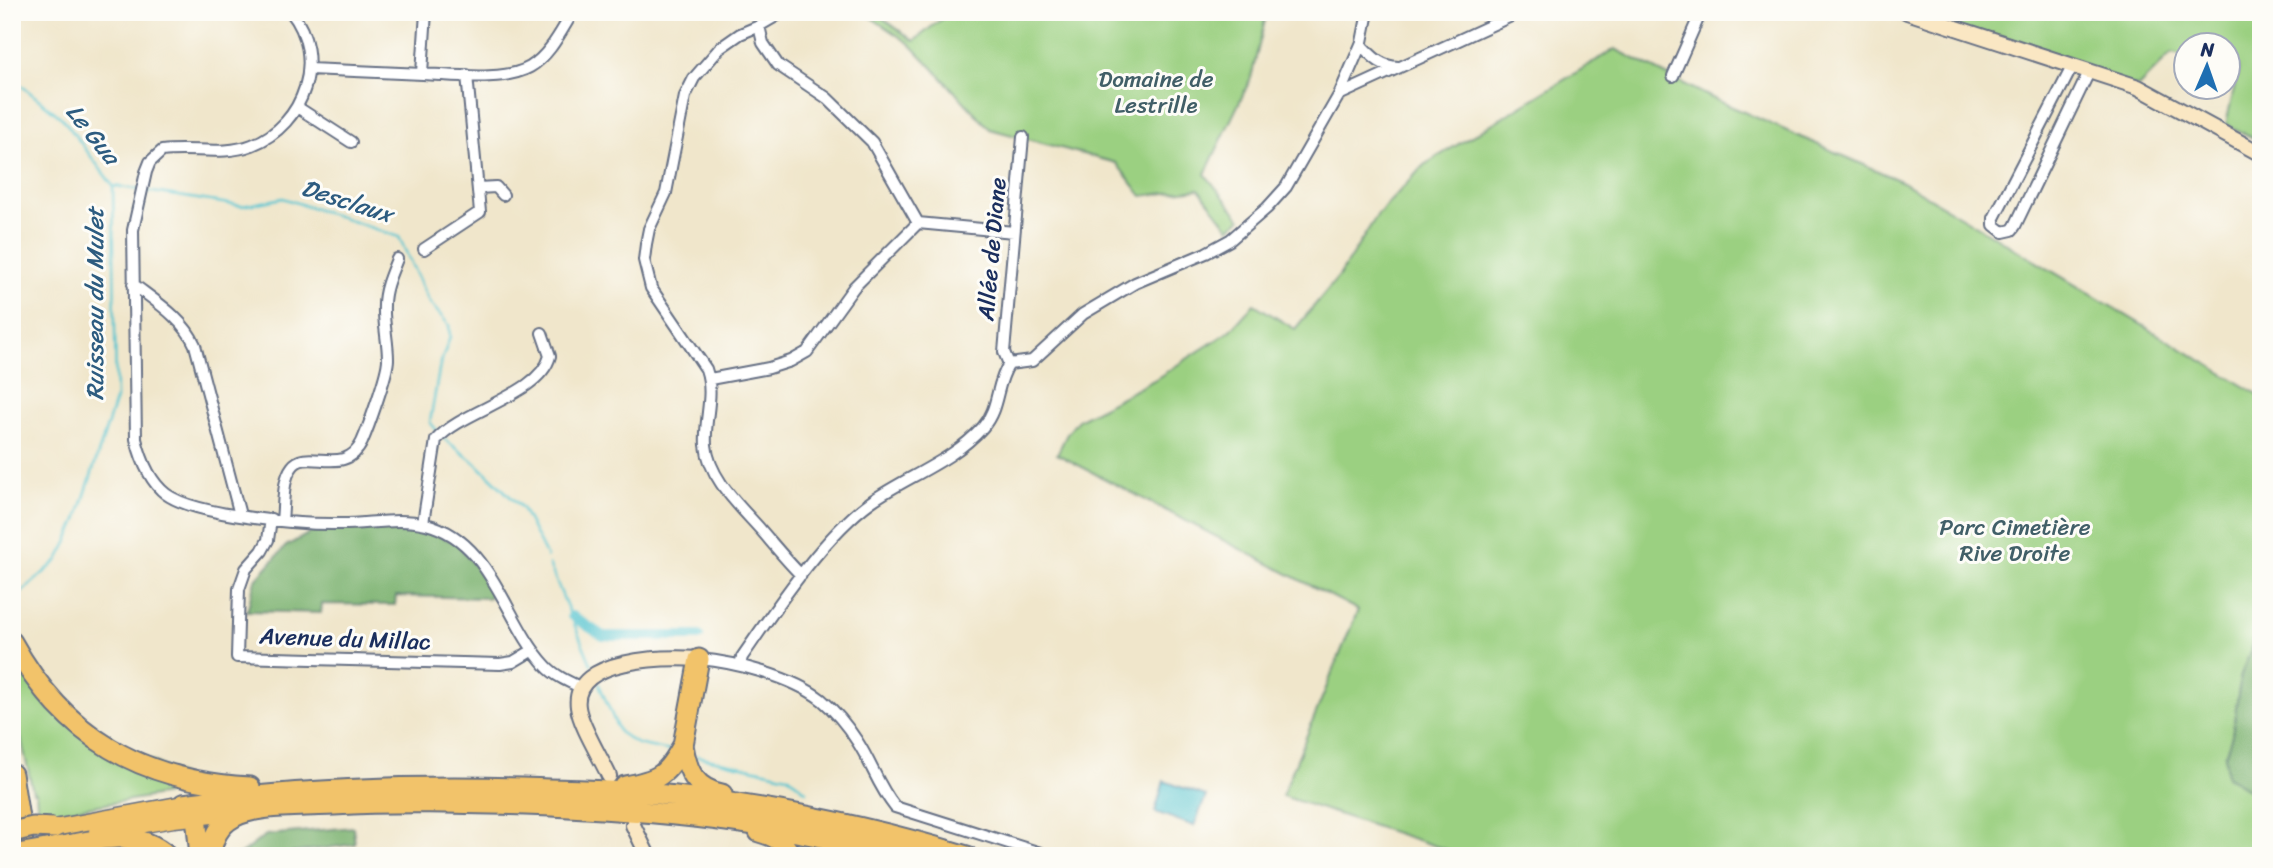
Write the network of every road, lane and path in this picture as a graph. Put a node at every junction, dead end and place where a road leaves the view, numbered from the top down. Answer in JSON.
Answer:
{"nodes":[{"id":1,"x":291,"y":12,"type":"edge"},
{"id":2,"x":426,"y":12,"type":"edge"},
{"id":3,"x":573,"y":12,"type":"edge"},
{"id":4,"x":783,"y":12,"type":"edge"},
{"id":5,"x":1368,"y":12,"type":"edge"},
{"id":6,"x":1520,"y":12,"type":"edge"},
{"id":7,"x":1701,"y":12,"type":"edge"},
{"id":8,"x":1907,"y":12,"type":"edge"},
{"id":9,"x":759,"y":26,"type":"junction"},
{"id":10,"x":1361,"y":44,"type":"junction"},
{"id":11,"x":2073,"y":65,"type":"junction"},
{"id":12,"x":1401,"y":67,"type":"junction"},
{"id":13,"x":309,"y":69,"type":"junction"},
{"id":14,"x":2090,"y":71,"type":"junction"},
{"id":15,"x":422,"y":74,"type":"junction"},
{"id":16,"x":467,"y":75,"type":"junction"},
{"id":17,"x":1673,"y":76,"type":"dead end"},
{"id":18,"x":1339,"y":95,"type":"junction"},
{"id":19,"x":297,"y":107,"type":"junction"},
{"id":20,"x":1023,"y":138,"type":"dead end"},
{"id":21,"x":351,"y":142,"type":"dead end"},
{"id":22,"x":2261,"y":154,"type":"edge"},
{"id":23,"x":478,"y":188,"type":"junction"},
{"id":24,"x":503,"y":195,"type":"dead end"},
{"id":25,"x":918,"y":223,"type":"junction"},
{"id":26,"x":1014,"y":232,"type":"junction"},
{"id":27,"x":424,"y":250,"type":"dead end"},
{"id":28,"x":397,"y":259,"type":"dead end"},
{"id":29,"x":133,"y":284,"type":"junction"},
{"id":30,"x":542,"y":333,"type":"dead end"},
{"id":31,"x":1009,"y":364,"type":"junction"},
{"id":32,"x":710,"y":379,"type":"junction"},
{"id":33,"x":240,"y":515,"type":"junction"},
{"id":34,"x":276,"y":520,"type":"junction"},
{"id":35,"x":423,"y":523,"type":"junction"},
{"id":36,"x":801,"y":575,"type":"junction"},
{"id":37,"x":12,"y":642,"type":"edge"},
{"id":38,"x":533,"y":650,"type":"junction"},
{"id":39,"x":699,"y":659,"type":"junction"},
{"id":40,"x":740,"y":664,"type":"junction"},
{"id":41,"x":582,"y":688,"type":"junction"},
{"id":42,"x":683,"y":745,"type":"junction"},
{"id":43,"x":12,"y":774,"type":"edge"},
{"id":44,"x":609,"y":776,"type":"dead end"},
{"id":45,"x":310,"y":790,"type":"junction"},
{"id":46,"x":594,"y":791,"type":"junction"},
{"id":47,"x":17,"y":799,"type":"junction"},
{"id":48,"x":621,"y":809,"type":"junction"},
{"id":49,"x":190,"y":810,"type":"junction"},
{"id":50,"x":245,"y":812,"type":"junction"},
{"id":51,"x":633,"y":825,"type":"dead end"},
{"id":52,"x":12,"y":832,"type":"edge"},
{"id":53,"x":56,"y":838,"type":"junction"},
{"id":54,"x":903,"y":847,"type":"edge"},
{"id":55,"x":12,"y":855,"type":"edge"},
{"id":56,"x":25,"y":856,"type":"edge"},
{"id":57,"x":35,"y":856,"type":"edge"},
{"id":58,"x":168,"y":856,"type":"edge"},
{"id":59,"x":200,"y":856,"type":"edge"},
{"id":60,"x":211,"y":856,"type":"edge"},
{"id":61,"x":648,"y":856,"type":"edge"},
{"id":62,"x":790,"y":856,"type":"edge"},
{"id":63,"x":824,"y":856,"type":"edge"},
{"id":64,"x":886,"y":856,"type":"edge"},
{"id":65,"x":967,"y":856,"type":"edge"},
{"id":66,"x":1050,"y":856,"type":"edge"}],
"edges":[{"from":1,"to":13,"type":"street"},
{"from":2,"to":15,"type":"street"},
{"from":3,"to":16,"type":"street"},
{"from":4,"to":9,"type":"street"},
{"from":5,"to":10,"type":"street"},
{"from":6,"to":12,"type":"street"},
{"from":7,"to":17,"type":"street"},
{"from":8,"to":11,"type":"street"},
{"from":9,"to":25,"type":"street"},
{"from":9,"to":32,"type":"street"},
{"from":10,"to":12,"type":"street"},
{"from":10,"to":18,"type":"street"},
{"from":11,"to":14,"type":"street"},
{"from":11,"to":14,"type":"street"},
{"from":12,"to":18,"type":"street"},
{"from":13,"to":15,"type":"street"},
{"from":13,"to":19,"type":"street"},
{"from":14,"to":22,"type":"street"},
{"from":15,"to":16,"type":"street"},
{"from":16,"to":23,"type":"street"},
{"from":18,"to":31,"type":"street"},
{"from":19,"to":21,"type":"street"},
{"from":19,"to":29,"type":"street"},
{"from":20,"to":26,"type":"street","name":"Allée de Diane"},
{"from":23,"to":24,"type":"street"},
{"from":23,"to":27,"type":"street"},
{"from":25,"to":26,"type":"street"},
{"from":25,"to":32,"type":"street"},
{"from":26,"to":31,"type":"street","name":"Allée de Diane"},
{"from":28,"to":34,"type":"street"},
{"from":29,"to":33,"type":"street"},
{"from":29,"to":33,"type":"street"},
{"from":30,"to":35,"type":"street"},
{"from":31,"to":36,"type":"street"},
{"from":32,"to":36,"type":"street"},
{"from":33,"to":34,"type":"street"},
{"from":34,"to":35,"type":"street"},
{"from":34,"to":38,"type":"street","name":"Avenue du Millac"},
{"from":35,"to":38,"type":"street"},
{"from":36,"to":40,"type":"street"},
{"from":37,"to":45,"type":"highway"},
{"from":38,"to":41,"type":"street"},
{"from":39,"to":40,"type":"street"},
{"from":39,"to":41,"type":"street"},
{"from":39,"to":42,"type":"highway"},
{"from":40,"to":66,"type":"street"},
{"from":41,"to":44,"type":"street"},
{"from":42,"to":46,"type":"highway"},
{"from":42,"to":54,"type":"highway"},
{"from":43,"to":47,"type":"highway"},
{"from":45,"to":46,"type":"highway"},
{"from":45,"to":49,"type":"highway"},
{"from":46,"to":54,"type":"highway"},
{"from":47,"to":56,"type":"highway"},
{"from":47,"to":57,"type":"highway"},
{"from":48,"to":50,"type":"highway"},
{"from":48,"to":54,"type":"highway"},
{"from":48,"to":62,"type":"highway"},
{"from":49,"to":50,"type":"main road"},
{"from":49,"to":53,"type":"main road"},
{"from":49,"to":59,"type":"highway"},
{"from":50,"to":60,"type":"highway"},
{"from":51,"to":61,"type":"street"},
{"from":52,"to":53,"type":"highway","bridge":true},
{"from":53,"to":55,"type":"highway","bridge":true},
{"from":53,"to":58,"type":"highway"},
{"from":54,"to":65,"type":"highway"},
{"from":63,"to":64,"type":"highway"}]}
